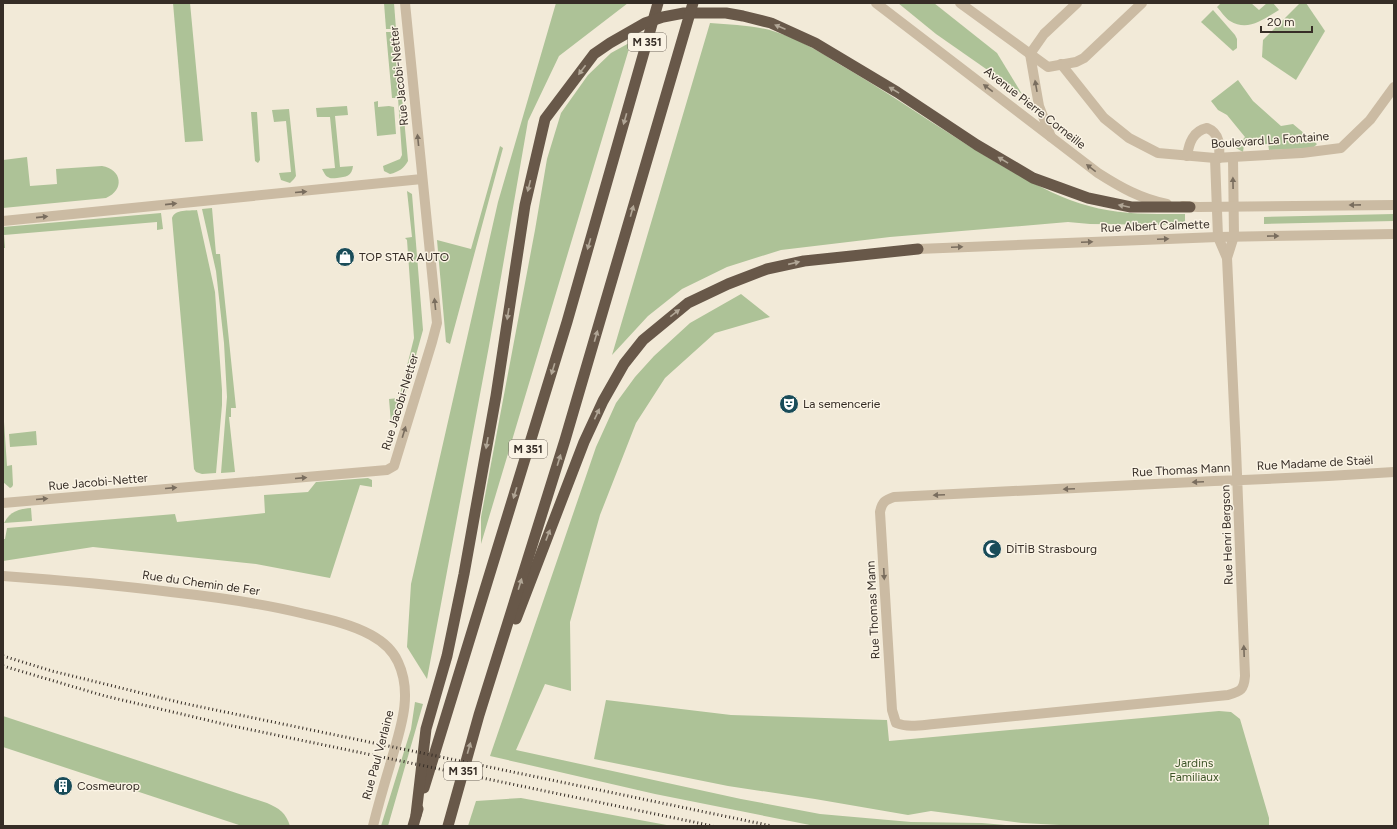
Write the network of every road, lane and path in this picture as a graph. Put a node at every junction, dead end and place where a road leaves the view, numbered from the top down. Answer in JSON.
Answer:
{"nodes":[{"id":1,"x":405,"y":3,"type":"edge"},
{"id":2,"x":658,"y":3,"type":"edge"},
{"id":3,"x":693,"y":3,"type":"edge"},
{"id":4,"x":876,"y":3,"type":"edge"},
{"id":5,"x":960,"y":3,"type":"edge"},
{"id":6,"x":1077,"y":3,"type":"edge"},
{"id":7,"x":1142,"y":3,"type":"edge"},
{"id":8,"x":1030,"y":54,"type":"junction"},
{"id":9,"x":1061,"y":64,"type":"junction"},
{"id":10,"x":1394,"y":87,"type":"edge"},
{"id":11,"x":1051,"y":137,"type":"junction"},
{"id":12,"x":1186,"y":156,"type":"junction"},
{"id":13,"x":1217,"y":158,"type":"junction"},
{"id":14,"x":1233,"y":158,"type":"junction"},
{"id":15,"x":422,"y":179,"type":"junction"},
{"id":16,"x":1394,"y":205,"type":"edge"},
{"id":17,"x":1190,"y":207,"type":"junction"},
{"id":18,"x":1216,"y":207,"type":"junction"},
{"id":19,"x":1233,"y":207,"type":"junction"},
{"id":20,"x":3,"y":221,"type":"edge"},
{"id":21,"x":1394,"y":234,"type":"edge"},
{"id":22,"x":1234,"y":236,"type":"junction"},
{"id":23,"x":1218,"y":237,"type":"junction"},
{"id":24,"x":918,"y":249,"type":"joint"},
{"id":25,"x":1227,"y":258,"type":"junction"},
{"id":26,"x":1394,"y":472,"type":"edge"},
{"id":27,"x":1237,"y":480,"type":"junction"},
{"id":28,"x":3,"y":503,"type":"edge"},
{"id":29,"x":3,"y":576,"type":"edge"},
{"id":30,"x":387,"y":647,"type":"joint"},
{"id":31,"x":1242,"y":689,"type":"joint"},
{"id":32,"x":479,"y":715,"type":"junction"},
{"id":33,"x":415,"y":821,"type":"edge"},
{"id":34,"x":373,"y":826,"type":"edge"},
{"id":35,"x":448,"y":826,"type":"edge"}],
"edges":[{"from":15,"to":1,"type":"street","name":"Rue Jacobi-Netter","one_way":true},
{"from":2,"to":33,"type":"highway","number":"M 351","one_way":true},
{"from":32,"to":3,"type":"highway","number":"M 351","one_way":true},
{"from":11,"to":4,"type":"street","name":"Avenue Pierre Corneille","one_way":true},
{"from":5,"to":8,"type":"street"},
{"from":6,"to":8,"type":"street"},
{"from":7,"to":9,"type":"street"},
{"from":8,"to":9,"type":"street"},
{"from":11,"to":8,"type":"street","one_way":true},
{"from":9,"to":12,"type":"street","name":"Boulevard La Fontaine"},
{"from":10,"to":14,"type":"street","name":"Boulevard La Fontaine"},
{"from":17,"to":11,"type":"street","name":"Avenue Pierre Corneille","one_way":true},
{"from":12,"to":13,"type":"street","name":"Boulevard La Fontaine"},
{"from":12,"to":13,"type":"street"},
{"from":13,"to":14,"type":"street","name":"Boulevard La Fontaine"},
{"from":13,"to":18,"type":"street"},
{"from":19,"to":14,"type":"street","one_way":true},
{"from":20,"to":15,"type":"street","one_way":true},
{"from":28,"to":15,"type":"street","name":"Rue Jacobi-Netter","one_way":true},
{"from":16,"to":19,"type":"street","name":"Rue Albert Calmette","one_way":true},
{"from":17,"to":18,"type":"street","name":"Rue Albert Calmette"},
{"from":17,"to":33,"type":"highway","one_way":true},
{"from":18,"to":19,"type":"street","name":"Rue Albert Calmette"},
{"from":18,"to":23,"type":"street"},
{"from":19,"to":22,"type":"street"},
{"from":22,"to":21,"type":"street","name":"Rue Albert Calmette","one_way":true},
{"from":22,"to":23,"type":"street","name":"Rue Albert Calmette"},
{"from":22,"to":25,"type":"street"},
{"from":24,"to":23,"type":"street","name":"Rue Albert Calmette","one_way":true},
{"from":23,"to":25,"type":"street"},
{"from":32,"to":24,"type":"highway","one_way":true},
{"from":25,"to":27,"type":"street","name":"Rue Henri Bergson"},
{"from":26,"to":27,"type":"street","name":"Rue Madame de Staël"},
{"from":31,"to":27,"type":"street","name":"Rue Henri Bergson","one_way":true},
{"from":27,"to":31,"type":"street","name":"Rue Thomas Mann","one_way":true},
{"from":29,"to":30,"type":"street","name":"Rue du Chemin de Fer"},
{"from":30,"to":34,"type":"street","name":"Rue Paul Verlaine"},
{"from":35,"to":32,"type":"highway","number":"M 351","one_way":true}]}
